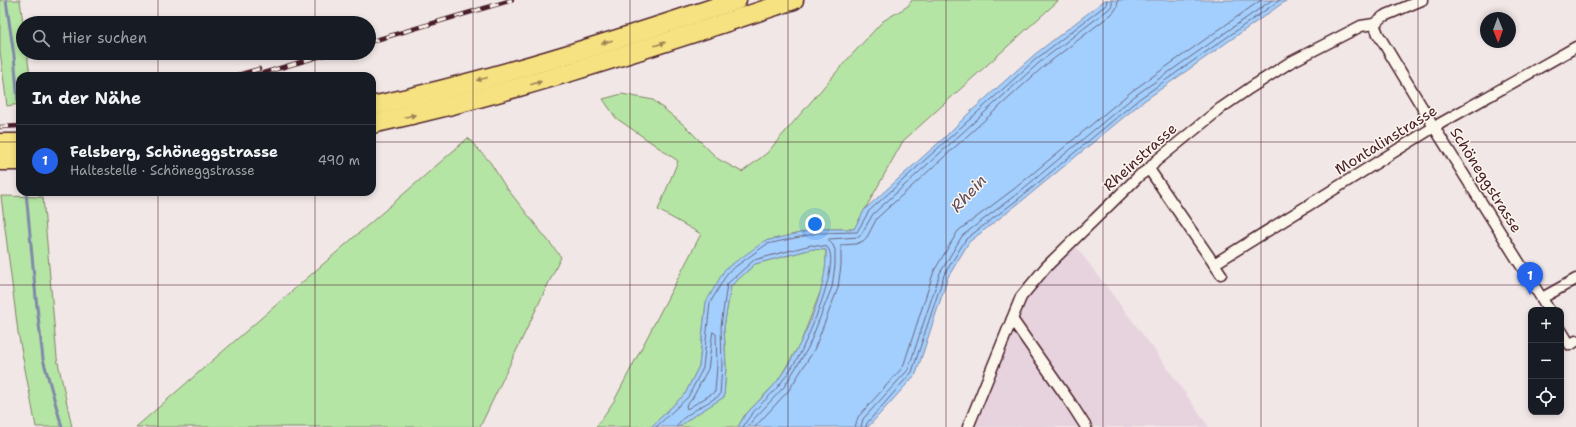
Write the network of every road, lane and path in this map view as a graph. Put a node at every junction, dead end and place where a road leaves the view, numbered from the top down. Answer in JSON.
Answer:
{"nodes":[{"id":1,"x":737,"y":0,"type":"edge"},
{"id":2,"x":794,"y":0,"type":"edge"},
{"id":3,"x":1422,"y":0,"type":"edge"},
{"id":4,"x":1374,"y":24,"type":"junction"},
{"id":5,"x":1576,"y":46,"type":"edge"},
{"id":6,"x":376,"y":105,"type":"edge"},
{"id":7,"x":376,"y":123,"type":"edge"},
{"id":8,"x":1434,"y":127,"type":"junction"},
{"id":9,"x":1149,"y":169,"type":"junction"},
{"id":10,"x":1214,"y":264,"type":"junction"},
{"id":11,"x":1221,"y":274,"type":"dead end"},
{"id":12,"x":1576,"y":278,"type":"edge"},
{"id":13,"x":1542,"y":298,"type":"junction"},
{"id":14,"x":1547,"y":307,"type":"edge"},
{"id":15,"x":1012,"y":319,"type":"junction"},
{"id":16,"x":1564,"y":333,"type":"edge"},
{"id":17,"x":1573,"y":343,"type":"edge"},
{"id":18,"x":968,"y":427,"type":"edge"},
{"id":19,"x":1086,"y":427,"type":"edge"}],
"edges":[{"from":1,"to":6,"type":"highway","one_way":true},
{"from":7,"to":2,"type":"highway","one_way":true},
{"from":3,"to":4,"type":"street","name":"Rheinstrasse"},
{"from":4,"to":8,"type":"street","name":"Schöneggstrasse"},
{"from":4,"to":9,"type":"street","name":"Rheinstrasse"},
{"from":5,"to":8,"type":"street","name":"Montalinstrasse"},
{"from":8,"to":10,"type":"street","name":"Montalinstrasse"},
{"from":8,"to":13,"type":"street","name":"Schöneggstrasse"},
{"from":9,"to":10,"type":"street"},
{"from":9,"to":15,"type":"street","name":"Rheinstrasse"},
{"from":10,"to":11,"type":"street"},
{"from":12,"to":13,"type":"street"},
{"from":13,"to":14,"type":"street","name":"Schöneggstrasse"},
{"from":15,"to":18,"type":"street","name":"Rheinstrasse"},
{"from":15,"to":19,"type":"street"},
{"from":16,"to":17,"type":"street"}]}
